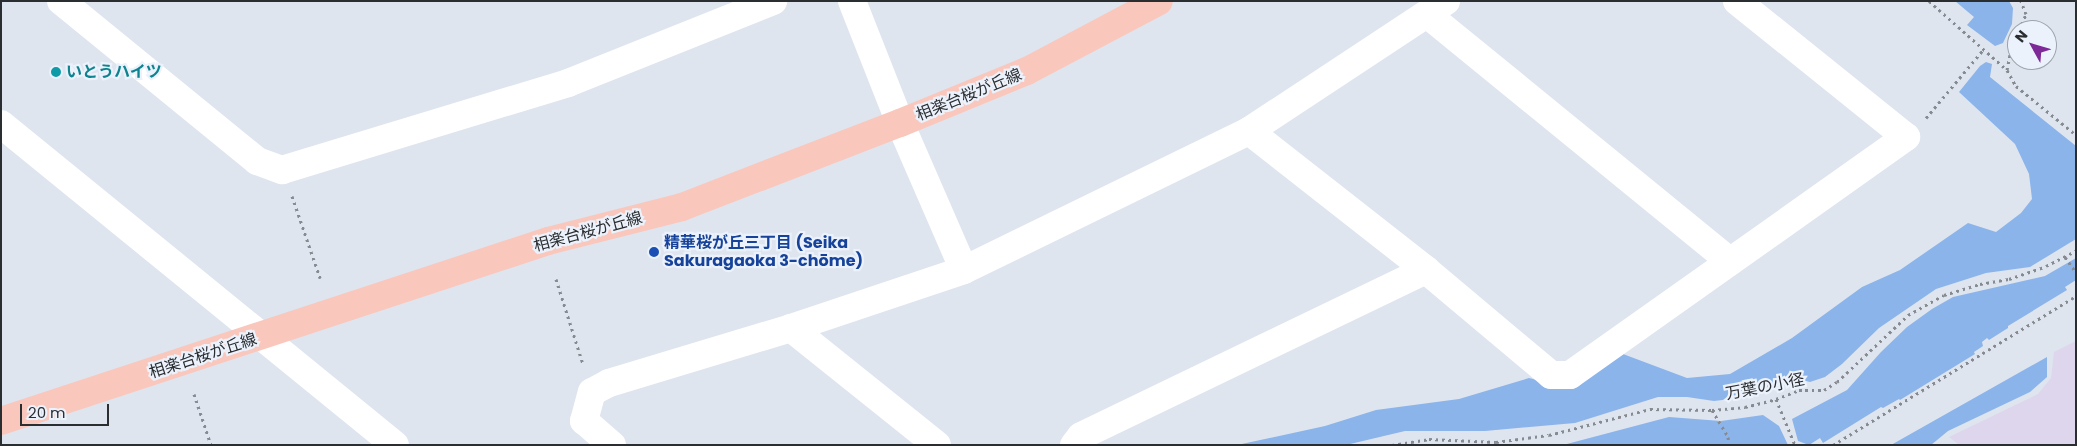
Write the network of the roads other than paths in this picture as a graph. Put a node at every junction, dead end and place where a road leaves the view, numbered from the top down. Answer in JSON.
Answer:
{"nodes":[{"id":1,"x":61,"y":1,"type":"edge"},
{"id":2,"x":773,"y":1,"type":"edge"},
{"id":3,"x":852,"y":1,"type":"edge"},
{"id":4,"x":1159,"y":1,"type":"edge"},
{"id":5,"x":1737,"y":1,"type":"edge"},
{"id":6,"x":1437,"y":8,"type":"edge"},
{"id":7,"x":900,"y":123,"type":"junction"},
{"id":8,"x":1,"y":124,"type":"edge"},
{"id":9,"x":1249,"y":131,"type":"junction"},
{"id":10,"x":1730,"y":261,"type":"junction"},
{"id":11,"x":964,"y":270,"type":"junction"},
{"id":12,"x":1426,"y":270,"type":"junction"},
{"id":13,"x":791,"y":328,"type":"junction"},
{"id":14,"x":261,"y":336,"type":"junction"},
{"id":15,"x":1,"y":421,"type":"edge"},
{"id":16,"x":395,"y":445,"type":"edge"},
{"id":17,"x":612,"y":445,"type":"edge"},
{"id":18,"x":937,"y":445,"type":"edge"},
{"id":19,"x":1074,"y":445,"type":"edge"}],
"edges":[{"from":1,"to":2,"type":"street"},
{"from":3,"to":7,"type":"street"},
{"from":4,"to":7,"type":"main road","name":"相楽台桜が丘線"},
{"from":5,"to":10,"type":"street"},
{"from":6,"to":9,"type":"street"},
{"from":6,"to":10,"type":"street"},
{"from":7,"to":11,"type":"street"},
{"from":7,"to":14,"type":"main road","name":"相楽台桜が丘線"},
{"from":8,"to":14,"type":"street"},
{"from":9,"to":11,"type":"street"},
{"from":9,"to":12,"type":"street"},
{"from":10,"to":12,"type":"street"},
{"from":11,"to":13,"type":"street"},
{"from":12,"to":19,"type":"street"},
{"from":13,"to":17,"type":"street"},
{"from":13,"to":18,"type":"street"},
{"from":14,"to":15,"type":"main road","name":"相楽台桜が丘線"},
{"from":14,"to":16,"type":"street"}]}
